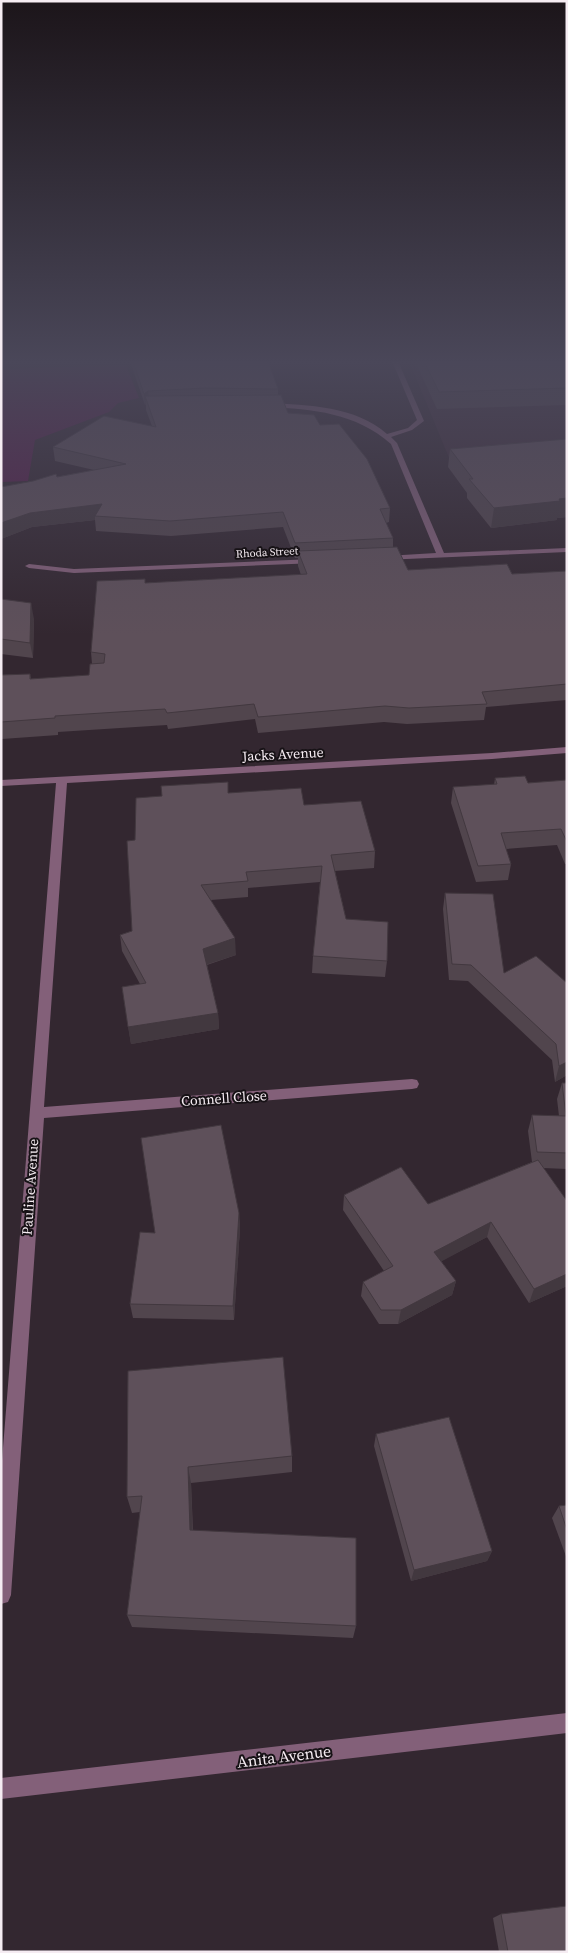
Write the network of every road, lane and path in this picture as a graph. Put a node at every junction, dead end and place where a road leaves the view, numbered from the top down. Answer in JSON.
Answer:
{"nodes":[{"id":1,"x":398,"y":452,"type":"edge"},
{"id":2,"x":567,"y":550,"type":"edge"},
{"id":3,"x":441,"y":556,"type":"junction"},
{"id":4,"x":373,"y":559,"type":"edge"},
{"id":5,"x":324,"y":561,"type":"edge"},
{"id":6,"x":29,"y":566,"type":"dead end"},
{"id":7,"x":567,"y":750,"type":"edge"},
{"id":8,"x":62,"y":779,"type":"junction"},
{"id":9,"x":1,"y":783,"type":"edge"},
{"id":10,"x":412,"y":1084,"type":"dead end"},
{"id":11,"x":36,"y":1113,"type":"junction"},
{"id":12,"x":1,"y":1595,"type":"edge"},
{"id":13,"x":567,"y":1723,"type":"edge"},
{"id":14,"x":1,"y":1789,"type":"edge"}],
"edges":[{"from":1,"to":3,"type":"street"},
{"from":2,"to":3,"type":"street"},
{"from":3,"to":4,"type":"street"},
{"from":5,"to":6,"type":"street","name":"Rhoda Street"},
{"from":7,"to":8,"type":"street","name":"Jacks Avenue"},
{"from":8,"to":9,"type":"street","name":"Jacks Avenue"},
{"from":8,"to":11,"type":"street","name":"Pauline Avenue"},
{"from":10,"to":11,"type":"street","name":"Connell Close"},
{"from":11,"to":12,"type":"street","name":"Pauline Avenue"},
{"from":13,"to":14,"type":"street","name":"Anita Avenue"}]}
